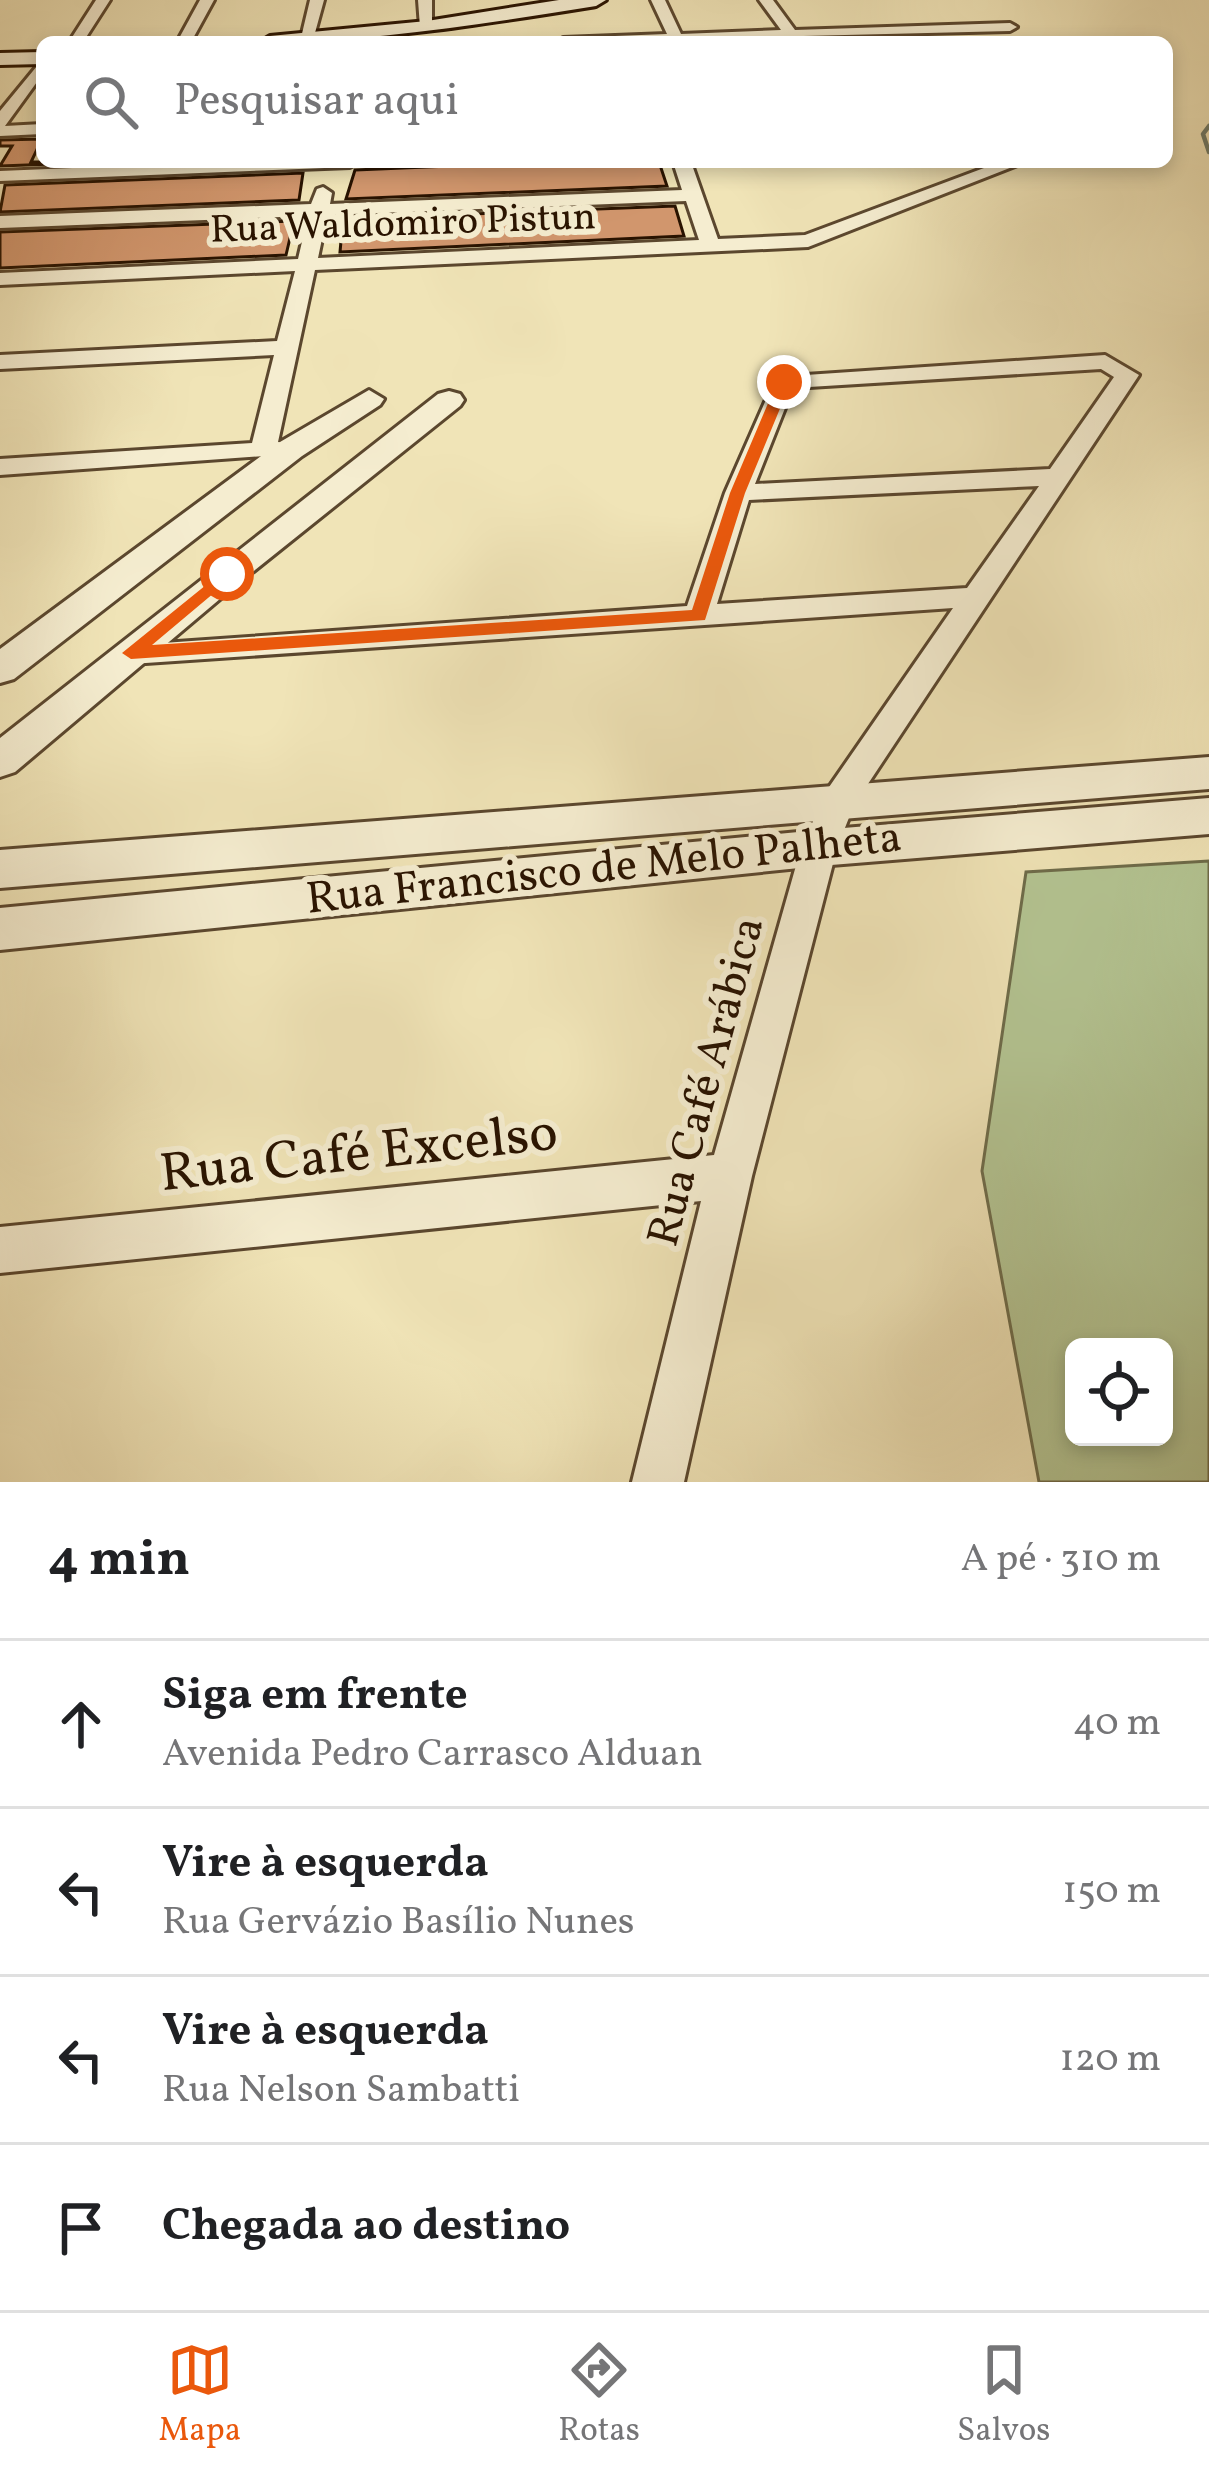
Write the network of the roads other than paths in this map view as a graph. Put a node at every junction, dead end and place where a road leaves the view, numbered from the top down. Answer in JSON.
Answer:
{"nodes":[{"id":1,"x":103,"y":0,"type":"edge"},
{"id":2,"x":207,"y":0,"type":"edge"},
{"id":3,"x":317,"y":0,"type":"edge"},
{"id":4,"x":425,"y":0,"type":"edge"},
{"id":5,"x":658,"y":0,"type":"edge"},
{"id":6,"x":766,"y":0,"type":"edge"},
{"id":7,"x":603,"y":2,"type":"edge"},
{"id":8,"x":530,"y":6,"type":"edge"},
{"id":9,"x":995,"y":14,"type":"dead end"},
{"id":10,"x":886,"y":15,"type":"dead end"},
{"id":11,"x":427,"y":27,"type":"junction"},
{"id":12,"x":1010,"y":27,"type":"junction"},
{"id":13,"x":901,"y":30,"type":"junction"},
{"id":14,"x":791,"y":34,"type":"junction"},
{"id":15,"x":80,"y":36,"type":"edge"},
{"id":16,"x":187,"y":36,"type":"edge"},
{"id":17,"x":307,"y":36,"type":"edge"},
{"id":18,"x":343,"y":36,"type":"edge"},
{"id":19,"x":406,"y":36,"type":"edge"},
{"id":20,"x":675,"y":36,"type":"edge"},
{"id":21,"x":734,"y":36,"type":"edge"},
{"id":22,"x":1020,"y":36,"type":"edge"},
{"id":23,"x":0,"y":56,"type":"edge"},
{"id":24,"x":36,"y":58,"type":"edge"},
{"id":25,"x":36,"y":65,"type":"edge"},
{"id":26,"x":9,"y":94,"type":"edge"},
{"id":27,"x":0,"y":126,"type":"edge"},
{"id":28,"x":36,"y":129,"type":"edge"},
{"id":29,"x":189,"y":168,"type":"edge"},
{"id":30,"x":329,"y":168,"type":"edge"},
{"id":31,"x":684,"y":168,"type":"edge"},
{"id":32,"x":1000,"y":168,"type":"edge"},
{"id":33,"x":0,"y":176,"type":"edge"},
{"id":34,"x":693,"y":195,"type":"junction"},
{"id":35,"x":319,"y":211,"type":"junction"},
{"id":36,"x":0,"y":222,"type":"edge"},
{"id":37,"x":712,"y":249,"type":"junction"},
{"id":38,"x":307,"y":265,"type":"junction"},
{"id":39,"x":0,"y":279,"type":"edge"},
{"id":40,"x":290,"y":346,"type":"junction"},
{"id":41,"x":0,"y":362,"type":"edge"},
{"id":42,"x":369,"y":399,"type":"dead end"},
{"id":43,"x":449,"y":400,"type":"dead end"},
{"id":44,"x":277,"y":450,"type":"junction"},
{"id":45,"x":8,"y":471,"type":"edge"},
{"id":46,"x":1055,"y":477,"type":"junction"},
{"id":47,"x":738,"y":493,"type":"junction"},
{"id":48,"x":163,"y":545,"type":"junction"},
{"id":49,"x":227,"y":574,"type":"junction"},
{"id":50,"x":980,"y":597,"type":"junction"},
{"id":51,"x":699,"y":616,"type":"junction"},
{"id":52,"x":131,"y":653,"type":"junction"},
{"id":53,"x":0,"y":669,"type":"edge"},
{"id":54,"x":0,"y":761,"type":"edge"},
{"id":55,"x":1209,"y":773,"type":"edge"},
{"id":56,"x":838,"y":800,"type":"junction"},
{"id":57,"x":1209,"y":816,"type":"edge"},
{"id":58,"x":819,"y":848,"type":"junction"},
{"id":59,"x":0,"y":869,"type":"edge"},
{"id":60,"x":0,"y":929,"type":"edge"},
{"id":61,"x":730,"y":1176,"type":"junction"},
{"id":62,"x":0,"y":1250,"type":"edge"},
{"id":63,"x":658,"y":1482,"type":"edge"}],
"edges":[{"from":1,"to":15,"type":"street"},
{"from":2,"to":16,"type":"street"},
{"from":3,"to":17,"type":"street"},
{"from":4,"to":11,"type":"street"},
{"from":5,"to":20,"type":"street"},
{"from":6,"to":14,"type":"street"},
{"from":7,"to":8,"type":"main road"},
{"from":7,"to":19,"type":"main road"},
{"from":8,"to":11,"type":"main road"},
{"from":9,"to":12,"type":"street"},
{"from":10,"to":13,"type":"street"},
{"from":11,"to":18,"type":"main road"},
{"from":12,"to":13,"type":"street"},
{"from":12,"to":22,"type":"street"},
{"from":13,"to":14,"type":"street"},
{"from":14,"to":21,"type":"street"},
{"from":23,"to":24,"type":"main road"},
{"from":25,"to":26,"type":"street"},
{"from":26,"to":27,"type":"street"},
{"from":27,"to":28,"type":"street"},
{"from":29,"to":33,"type":"street"},
{"from":30,"to":35,"type":"street"},
{"from":31,"to":34,"type":"street"},
{"from":32,"to":37,"type":"street","name":"Rua Waldomiro Pistun"},
{"from":34,"to":35,"type":"street"},
{"from":34,"to":37,"type":"street"},
{"from":35,"to":36,"type":"street"},
{"from":35,"to":38,"type":"street"},
{"from":37,"to":38,"type":"street","name":"Rua Waldomiro Pistun"},
{"from":38,"to":39,"type":"street","name":"Rua Waldomiro Pistun"},
{"from":38,"to":40,"type":"street"},
{"from":40,"to":41,"type":"street"},
{"from":40,"to":44,"type":"street"},
{"from":42,"to":44,"type":"street"},
{"from":43,"to":49,"type":"street"},
{"from":44,"to":45,"type":"street"},
{"from":44,"to":48,"type":"street"},
{"from":46,"to":47,"type":"street"},
{"from":46,"to":47,"type":"street","name":"Rua Café Arábica"},
{"from":46,"to":50,"type":"street","name":"Rua Café Arábica"},
{"from":47,"to":51,"type":"street"},
{"from":48,"to":49,"type":"street"},
{"from":48,"to":53,"type":"street"},
{"from":49,"to":52,"type":"street"},
{"from":50,"to":51,"type":"street"},
{"from":50,"to":56,"type":"street","name":"Rua Café Arábica"},
{"from":51,"to":52,"type":"street"},
{"from":52,"to":54,"type":"street"},
{"from":55,"to":56,"type":"street","name":"Rua Francisco de Melo Palheta"},
{"from":56,"to":58,"type":"street","name":"Rua Café Arábica"},
{"from":56,"to":59,"type":"street","name":"Rua Francisco de Melo Palheta"},
{"from":57,"to":58,"type":"street","name":"Rua Francisco de Melo Palheta"},
{"from":58,"to":60,"type":"street","name":"Rua Francisco de Melo Palheta"},
{"from":58,"to":61,"type":"street","name":"Rua Café Arábica"},
{"from":61,"to":62,"type":"street","name":"Rua Café Excelso"},
{"from":61,"to":63,"type":"street","name":"Rua Café Arábica"}]}
